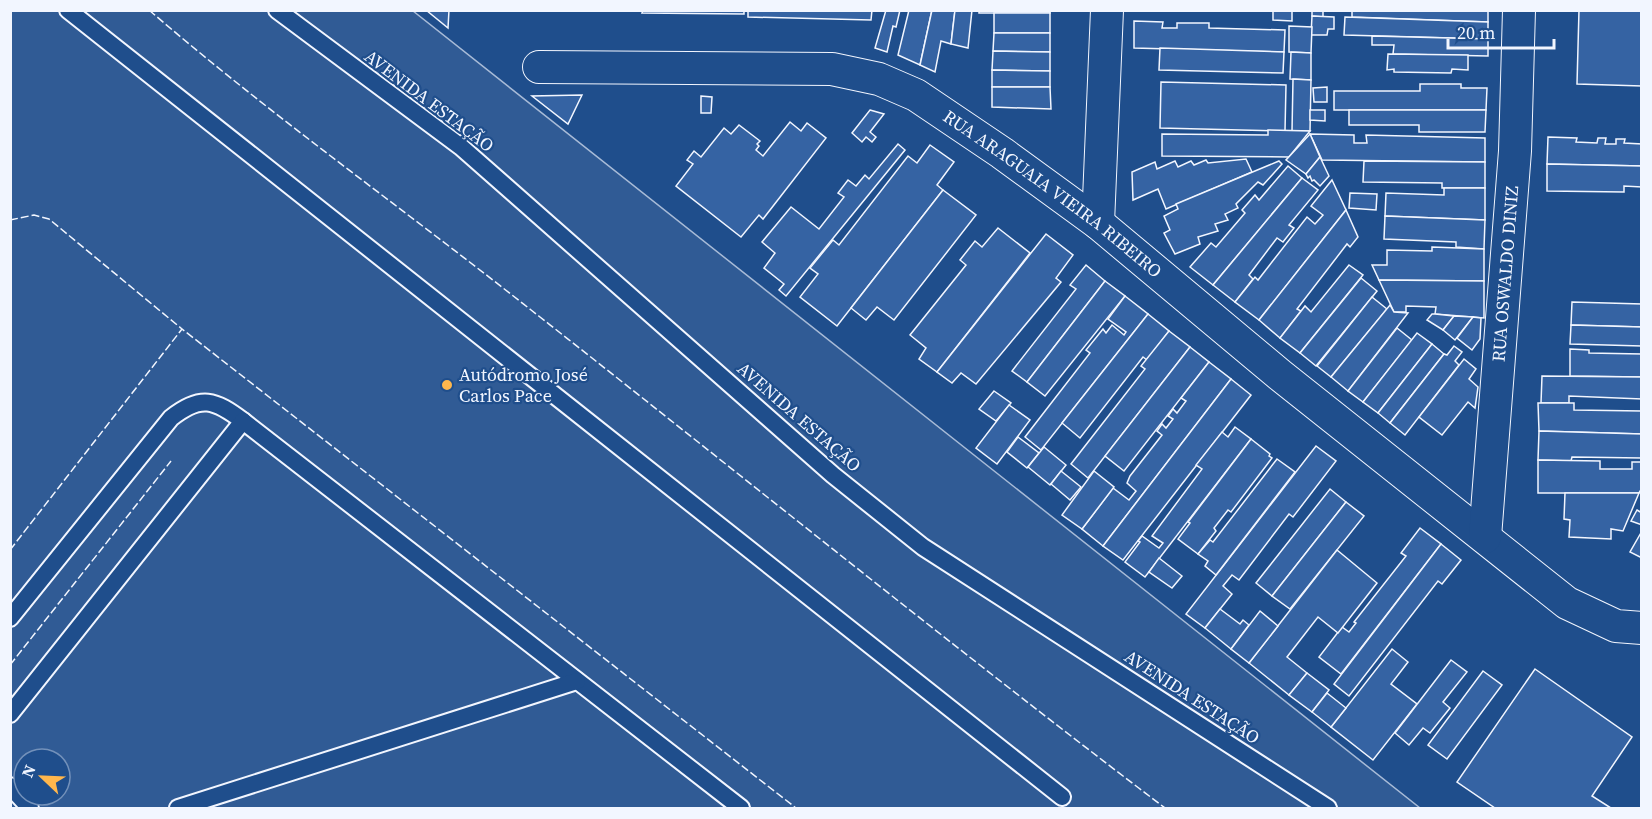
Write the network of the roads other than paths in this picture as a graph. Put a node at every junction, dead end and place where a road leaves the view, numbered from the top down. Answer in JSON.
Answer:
{"nodes":[{"id":1,"x":68,"y":10,"type":"edge"},
{"id":2,"x":277,"y":10,"type":"edge"},
{"id":3,"x":1107,"y":10,"type":"edge"},
{"id":4,"x":1519,"y":10,"type":"edge"},
{"id":5,"x":539,"y":67,"type":"dead end"},
{"id":6,"x":1098,"y":223,"type":"junction"},
{"id":7,"x":243,"y":421,"type":"junction"},
{"id":8,"x":1485,"y":537,"type":"junction"},
{"id":9,"x":10,"y":618,"type":"edge"},
{"id":10,"x":1641,"y":628,"type":"edge"},
{"id":11,"x":577,"y":681,"type":"junction"},
{"id":12,"x":10,"y":714,"type":"edge"},
{"id":13,"x":10,"y":786,"type":"edge"},
{"id":14,"x":1062,"y":797,"type":"dead end"},
{"id":15,"x":30,"y":808,"type":"edge"},
{"id":16,"x":178,"y":808,"type":"edge"},
{"id":17,"x":741,"y":808,"type":"edge"},
{"id":18,"x":1328,"y":808,"type":"edge"}],
"edges":[{"from":1,"to":14,"type":"lane"},
{"from":2,"to":18,"type":"lane","name":"AVENIDA ESTAÇÃO"},
{"from":3,"to":6,"type":"street"},
{"from":4,"to":8,"type":"street","name":"RUA OSWALDO DINIZ"},
{"from":5,"to":6,"type":"street","name":"RUA ARAGUAIA VIEIRA RIBEIRO"},
{"from":6,"to":8,"type":"street","name":"RUA ARAGUAIA VIEIRA RIBEIRO"},
{"from":7,"to":9,"type":"lane"},
{"from":7,"to":11,"type":"lane"},
{"from":7,"to":12,"type":"lane"},
{"from":8,"to":10,"type":"street","name":"RUA ARAGUAIA VIEIRA RIBEIRO"},
{"from":11,"to":16,"type":"lane"},
{"from":11,"to":17,"type":"lane"},
{"from":13,"to":15,"type":"lane"}]}
